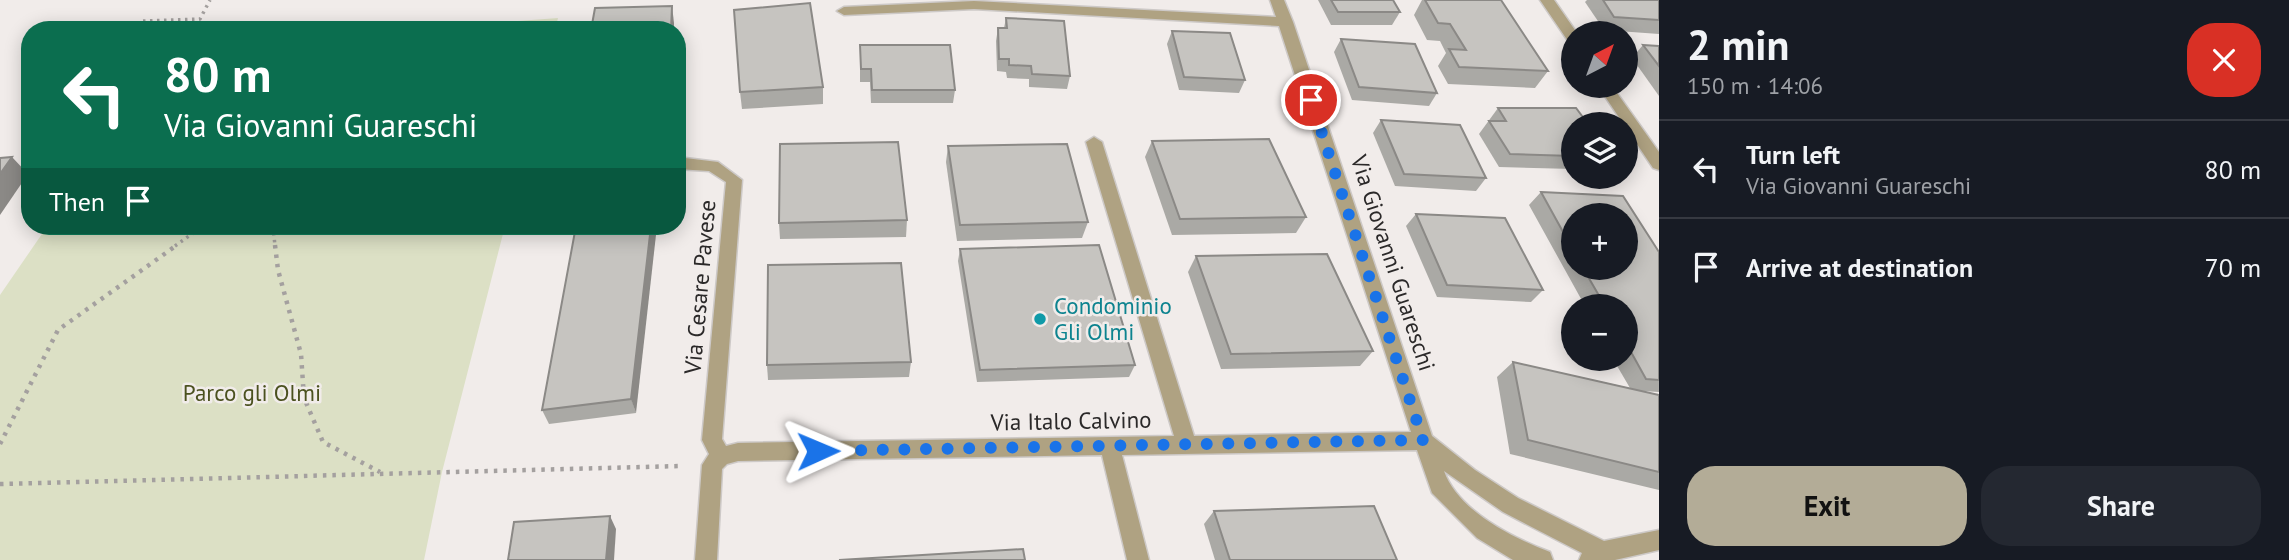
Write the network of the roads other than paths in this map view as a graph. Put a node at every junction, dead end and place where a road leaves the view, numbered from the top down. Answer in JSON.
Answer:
{"nodes":[{"id":1,"x":1277,"y":0,"type":"edge"},
{"id":2,"x":1547,"y":0,"type":"edge"},
{"id":3,"x":844,"y":11,"type":"dead end"},
{"id":4,"x":1561,"y":21,"type":"edge"},
{"id":5,"x":1286,"y":22,"type":"junction"},
{"id":6,"x":1613,"y":98,"type":"edge"},
{"id":7,"x":1094,"y":142,"type":"dead end"},
{"id":8,"x":686,"y":164,"type":"edge"},
{"id":9,"x":1659,"y":164,"type":"edge"},
{"id":10,"x":1423,"y":440,"type":"junction"},
{"id":11,"x":1186,"y":443,"type":"junction"},
{"id":12,"x":1110,"y":446,"type":"junction"},
{"id":13,"x":716,"y":461,"type":"junction"},
{"id":14,"x":1659,"y":540,"type":"edge"},
{"id":15,"x":1597,"y":556,"type":"edge"},
{"id":16,"x":706,"y":560,"type":"edge"},
{"id":17,"x":1138,"y":560,"type":"edge"},
{"id":18,"x":1542,"y":560,"type":"edge"}],
"edges":[{"from":1,"to":5,"type":"street","name":"Via Giovanni Guareschi"},
{"from":2,"to":4,"type":"street"},
{"from":3,"to":5,"type":"street"},
{"from":5,"to":10,"type":"street","name":"Via Giovanni Guareschi"},
{"from":6,"to":9,"type":"street"},
{"from":7,"to":11,"type":"street"},
{"from":8,"to":13,"type":"street","name":"Via Cesare Pavese"},
{"from":10,"to":11,"type":"street","name":"Via Italo Calvino"},
{"from":10,"to":15,"type":"street"},
{"from":10,"to":18,"type":"street","name":"Via Giovanni Guareschi"},
{"from":11,"to":12,"type":"street","name":"Via Italo Calvino"},
{"from":12,"to":13,"type":"street","name":"Via Italo Calvino"},
{"from":12,"to":17,"type":"street"},
{"from":13,"to":16,"type":"street"},
{"from":14,"to":15,"type":"street"}]}
